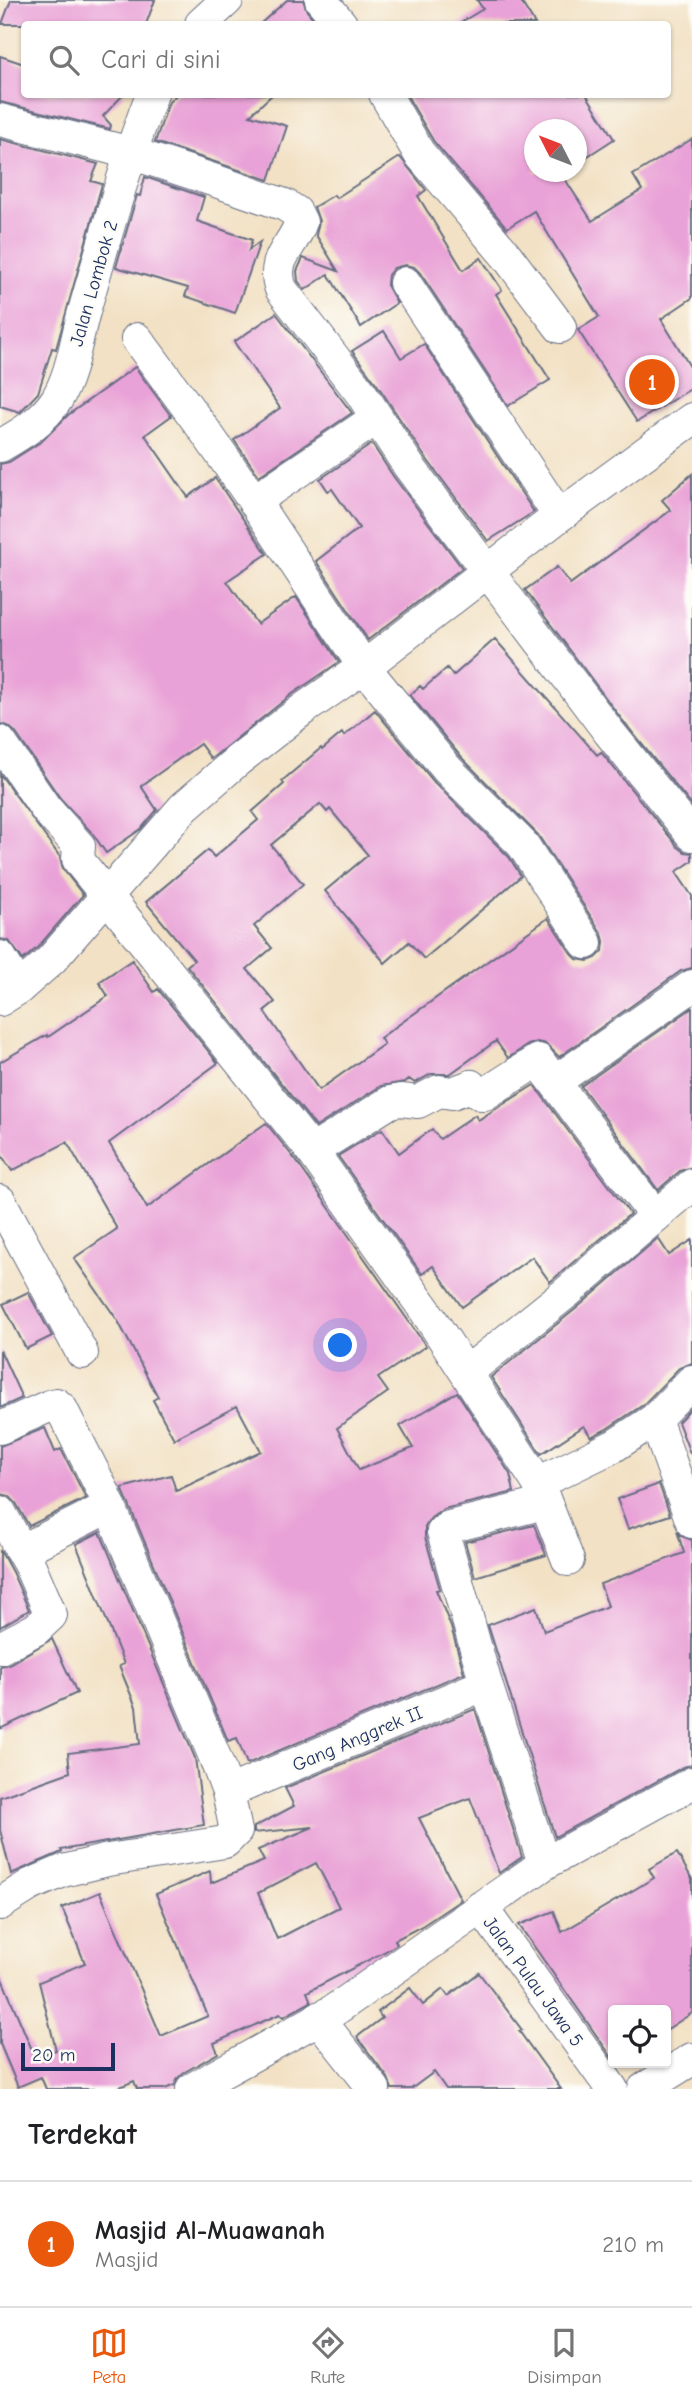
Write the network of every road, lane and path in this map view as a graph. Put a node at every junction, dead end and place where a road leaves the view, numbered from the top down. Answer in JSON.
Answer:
{"nodes":[{"id":1,"x":227,"y":0,"type":"edge"},
{"id":2,"x":321,"y":0,"type":"edge"},
{"id":3,"x":204,"y":21,"type":"edge"},
{"id":4,"x":338,"y":21,"type":"edge"},
{"id":5,"x":151,"y":98,"type":"edge"},
{"id":6,"x":387,"y":98,"type":"edge"},
{"id":7,"x":0,"y":120,"type":"edge"},
{"id":8,"x":131,"y":153,"type":"junction"},
{"id":9,"x":405,"y":283,"type":"dead end"},
{"id":10,"x":560,"y":327,"type":"dead end"},
{"id":11,"x":137,"y":339,"type":"dead end"},
{"id":12,"x":377,"y":418,"type":"junction"},
{"id":13,"x":692,"y":419,"type":"edge"},
{"id":14,"x":0,"y":446,"type":"edge"},
{"id":15,"x":254,"y":501,"type":"junction"},
{"id":16,"x":559,"y":516,"type":"junction"},
{"id":17,"x":488,"y":572,"type":"junction"},
{"id":18,"x":364,"y":667,"type":"junction"},
{"id":19,"x":0,"y":742,"type":"edge"},
{"id":20,"x":692,"y":835,"type":"edge"},
{"id":21,"x":106,"y":894,"type":"junction"},
{"id":22,"x":586,"y":943,"type":"dead end"},
{"id":23,"x":0,"y":957,"type":"edge"},
{"id":24,"x":692,"y":986,"type":"edge"},
{"id":25,"x":10,"y":994,"type":"edge"},
{"id":26,"x":556,"y":1081,"type":"junction"},
{"id":27,"x":312,"y":1152,"type":"junction"},
{"id":28,"x":692,"y":1185,"type":"edge"},
{"id":29,"x":0,"y":1201,"type":"edge"},
{"id":30,"x":655,"y":1216,"type":"junction"},
{"id":31,"x":82,"y":1353,"type":"dead end"},
{"id":32,"x":467,"y":1372,"type":"junction"},
{"id":33,"x":692,"y":1381,"type":"edge"},
{"id":34,"x":655,"y":1419,"type":"junction"},
{"id":35,"x":0,"y":1428,"type":"edge"},
{"id":36,"x":542,"y":1493,"type":"junction"},
{"id":37,"x":110,"y":1506,"type":"junction"},
{"id":38,"x":0,"y":1512,"type":"edge"},
{"id":39,"x":692,"y":1522,"type":"edge"},
{"id":40,"x":21,"y":1551,"type":"junction"},
{"id":41,"x":568,"y":1560,"type":"dead end"},
{"id":42,"x":0,"y":1648,"type":"edge"},
{"id":43,"x":486,"y":1684,"type":"junction"},
{"id":44,"x":692,"y":1783,"type":"edge"},
{"id":45,"x":228,"y":1792,"type":"junction"},
{"id":46,"x":544,"y":1864,"type":"junction"},
{"id":47,"x":0,"y":1904,"type":"edge"},
{"id":48,"x":481,"y":1908,"type":"junction"},
{"id":49,"x":318,"y":2018,"type":"junction"},
{"id":50,"x":692,"y":2059,"type":"edge"},
{"id":51,"x":192,"y":2089,"type":"edge"},
{"id":52,"x":374,"y":2089,"type":"edge"},
{"id":53,"x":612,"y":2089,"type":"edge"},
{"id":54,"x":644,"y":2089,"type":"edge"}],
"edges":[{"from":1,"to":3,"type":"street"},
{"from":2,"to":4,"type":"street"},
{"from":5,"to":8,"type":"street","name":"Jalan Lombok 2"},
{"from":6,"to":10,"type":"street"},
{"from":7,"to":8,"type":"street"},
{"from":8,"to":12,"type":"street"},
{"from":8,"to":14,"type":"street","name":"Jalan Lombok 2"},
{"from":9,"to":16,"type":"street"},
{"from":11,"to":15,"type":"street"},
{"from":12,"to":15,"type":"street"},
{"from":12,"to":17,"type":"street"},
{"from":13,"to":16,"type":"street"},
{"from":15,"to":18,"type":"street"},
{"from":16,"to":17,"type":"street"},
{"from":17,"to":18,"type":"street"},
{"from":17,"to":20,"type":"street"},
{"from":18,"to":21,"type":"street"},
{"from":18,"to":22,"type":"street"},
{"from":19,"to":21,"type":"street"},
{"from":21,"to":25,"type":"street"},
{"from":21,"to":27,"type":"street"},
{"from":23,"to":25,"type":"street"},
{"from":24,"to":26,"type":"street"},
{"from":26,"to":27,"type":"street"},
{"from":26,"to":30,"type":"street"},
{"from":27,"to":32,"type":"street"},
{"from":28,"to":30,"type":"street"},
{"from":29,"to":31,"type":"street"},
{"from":30,"to":32,"type":"street"},
{"from":32,"to":36,"type":"street"},
{"from":33,"to":34,"type":"street"},
{"from":34,"to":36,"type":"street"},
{"from":34,"to":39,"type":"street"},
{"from":35,"to":37,"type":"street"},
{"from":36,"to":41,"type":"street"},
{"from":36,"to":43,"type":"street"},
{"from":37,"to":40,"type":"street"},
{"from":37,"to":45,"type":"street"},
{"from":38,"to":40,"type":"street"},
{"from":40,"to":42,"type":"street"},
{"from":43,"to":45,"type":"street","name":"Gang Anggrek II"},
{"from":43,"to":46,"type":"street"},
{"from":44,"to":46,"type":"street"},
{"from":45,"to":47,"type":"street"},
{"from":46,"to":48,"type":"street"},
{"from":48,"to":49,"type":"street"},
{"from":48,"to":53,"type":"street","name":"Jalan Pulau Jawa 5"},
{"from":49,"to":51,"type":"street"},
{"from":49,"to":52,"type":"street"},
{"from":50,"to":54,"type":"street"}]}
